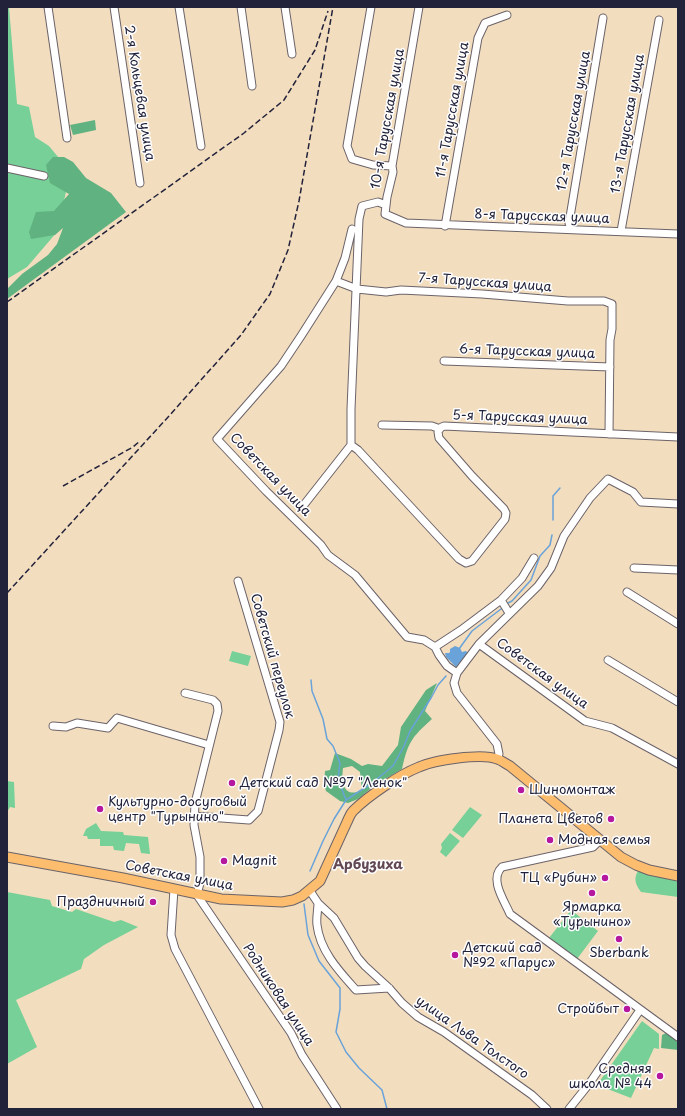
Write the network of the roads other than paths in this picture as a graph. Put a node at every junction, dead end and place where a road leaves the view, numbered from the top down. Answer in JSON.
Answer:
{"nodes":[{"id":1,"x":48,"y":7,"type":"edge"},
{"id":2,"x":114,"y":7,"type":"edge"},
{"id":3,"x":179,"y":7,"type":"edge"},
{"id":4,"x":241,"y":7,"type":"edge"},
{"id":5,"x":285,"y":7,"type":"edge"},
{"id":6,"x":371,"y":7,"type":"edge"},
{"id":7,"x":419,"y":7,"type":"edge"},
{"id":8,"x":507,"y":15,"type":"dead end"},
{"id":9,"x":604,"y":18,"type":"dead end"},
{"id":10,"x":659,"y":20,"type":"dead end"},
{"id":11,"x":292,"y":54,"type":"dead end"},
{"id":12,"x":252,"y":86,"type":"dead end"},
{"id":13,"x":67,"y":138,"type":"dead end"},
{"id":14,"x":201,"y":146,"type":"dead end"},
{"id":15,"x":392,"y":166,"type":"junction"},
{"id":16,"x":7,"y":168,"type":"edge"},
{"id":17,"x":44,"y":176,"type":"dead end"},
{"id":18,"x":140,"y":183,"type":"dead end"},
{"id":19,"x":386,"y":205,"type":"junction"},
{"id":20,"x":406,"y":223,"type":"joint"},
{"id":21,"x":446,"y":226,"type":"junction"},
{"id":22,"x":352,"y":229,"type":"dead end"},
{"id":23,"x":571,"y":229,"type":"junction"},
{"id":24,"x":621,"y":231,"type":"junction"},
{"id":25,"x":678,"y":232,"type":"edge"},
{"id":26,"x":336,"y":281,"type":"junction"},
{"id":27,"x":357,"y":289,"type":"junction"},
{"id":28,"x":444,"y":361,"type":"dead end"},
{"id":29,"x":610,"y":367,"type":"junction"},
{"id":30,"x":382,"y":426,"type":"dead end"},
{"id":31,"x":440,"y":430,"type":"junction"},
{"id":32,"x":609,"y":434,"type":"junction"},
{"id":33,"x":678,"y":436,"type":"edge"},
{"id":34,"x":351,"y":445,"type":"junction"},
{"id":35,"x":678,"y":504,"type":"edge"},
{"id":36,"x":303,"y":506,"type":"dead end"},
{"id":37,"x":534,"y":558,"type":"dead end"},
{"id":38,"x":634,"y":568,"type":"dead end"},
{"id":39,"x":678,"y":570,"type":"edge"},
{"id":40,"x":238,"y":581,"type":"dead end"},
{"id":41,"x":627,"y":592,"type":"dead end"},
{"id":42,"x":501,"y":600,"type":"junction"},
{"id":43,"x":509,"y":613,"type":"junction"},
{"id":44,"x":678,"y":624,"type":"edge"},
{"id":45,"x":478,"y":644,"type":"junction"},
{"id":46,"x":434,"y":647,"type":"junction"},
{"id":47,"x":608,"y":660,"type":"dead end"},
{"id":48,"x":457,"y":673,"type":"junction"},
{"id":49,"x":185,"y":693,"type":"dead end"},
{"id":50,"x":678,"y":702,"type":"edge"},
{"id":51,"x":54,"y":726,"type":"dead end"},
{"id":52,"x":209,"y":745,"type":"junction"},
{"id":53,"x":497,"y":759,"type":"junction"},
{"id":54,"x":678,"y":764,"type":"edge"},
{"id":55,"x":194,"y":816,"type":"junction"},
{"id":56,"x":600,"y":840,"type":"junction"},
{"id":57,"x":7,"y":857,"type":"edge"},
{"id":58,"x":678,"y":876,"type":"edge"},
{"id":59,"x":174,"y":889,"type":"junction"},
{"id":60,"x":310,"y":891,"type":"junction"},
{"id":61,"x":197,"y":895,"type":"junction"},
{"id":62,"x":318,"y":903,"type":"junction"},
{"id":63,"x":389,"y":988,"type":"junction"},
{"id":64,"x":640,"y":1010,"type":"junction"},
{"id":65,"x":678,"y":1037,"type":"edge"},
{"id":66,"x":259,"y":1109,"type":"edge"},
{"id":67,"x":337,"y":1109,"type":"edge"},
{"id":68,"x":547,"y":1109,"type":"edge"},
{"id":69,"x":570,"y":1109,"type":"edge"}],
"edges":[{"from":1,"to":13,"type":"street"},
{"from":2,"to":18,"type":"street","name":"2-я Кольцевая улица"},
{"from":3,"to":14,"type":"street"},
{"from":4,"to":12,"type":"street"},
{"from":5,"to":11,"type":"street"},
{"from":6,"to":15,"type":"street"},
{"from":7,"to":15,"type":"street","name":"10-я Тарусская улица"},
{"from":8,"to":21,"type":"street","name":"11-я Тарусская улица"},
{"from":9,"to":23,"type":"street","name":"12-я Тарусская улица"},
{"from":10,"to":24,"type":"street","name":"13-я Тарусская улица"},
{"from":15,"to":19,"type":"street","name":"10-я Тарусская улица"},
{"from":16,"to":17,"type":"street"},
{"from":19,"to":20,"type":"street","name":"10-я Тарусская улица"},
{"from":19,"to":27,"type":"street"},
{"from":20,"to":21,"type":"street","name":"8-я Тарусская улица"},
{"from":21,"to":23,"type":"street","name":"8-я Тарусская улица"},
{"from":22,"to":26,"type":"street","name":"Советская улица"},
{"from":23,"to":24,"type":"street","name":"8-я Тарусская улица"},
{"from":24,"to":25,"type":"street","name":"8-я Тарусская улица"},
{"from":26,"to":27,"type":"street","name":"7-я Тарусская улица"},
{"from":26,"to":46,"type":"street","name":"Советская улица"},
{"from":27,"to":29,"type":"street","name":"7-я Тарусская улица"},
{"from":27,"to":34,"type":"street"},
{"from":28,"to":29,"type":"street","name":"6-я Тарусская улица"},
{"from":29,"to":32,"type":"street"},
{"from":30,"to":31,"type":"street"},
{"from":31,"to":32,"type":"street","name":"5-я Тарусская улица"},
{"from":31,"to":34,"type":"street","name":"5-я Тарусская улица"},
{"from":32,"to":33,"type":"street","name":"5-я Тарусская улица"},
{"from":34,"to":36,"type":"street"},
{"from":35,"to":43,"type":"street","name":"Советская улица"},
{"from":37,"to":42,"type":"street"},
{"from":38,"to":39,"type":"street"},
{"from":40,"to":55,"type":"street","name":"Советский переулок"},
{"from":41,"to":44,"type":"street"},
{"from":42,"to":43,"type":"street"},
{"from":42,"to":46,"type":"street"},
{"from":43,"to":45,"type":"street","name":"Советская улица"},
{"from":45,"to":48,"type":"street","name":"Советская улица"},
{"from":45,"to":54,"type":"street","name":"Советская улица"},
{"from":46,"to":48,"type":"street","name":"Советская улица"},
{"from":47,"to":50,"type":"street"},
{"from":48,"to":53,"type":"street"},
{"from":49,"to":52,"type":"street"},
{"from":51,"to":52,"type":"street"},
{"from":52,"to":55,"type":"street"},
{"from":53,"to":56,"type":"main road","name":"Советская улица"},
{"from":53,"to":60,"type":"main road","name":"Советская улица"},
{"from":55,"to":61,"type":"street"},
{"from":56,"to":58,"type":"main road","name":"Советская улица"},
{"from":56,"to":64,"type":"street"},
{"from":57,"to":59,"type":"main road","name":"Советская улица"},
{"from":59,"to":61,"type":"main road","name":"Советская улица"},
{"from":59,"to":66,"type":"street"},
{"from":60,"to":61,"type":"main road","name":"Советская улица"},
{"from":60,"to":62,"type":"street","name":"улица Льва Толстого"},
{"from":61,"to":67,"type":"street","name":"Родниковая улица"},
{"from":62,"to":63,"type":"street","name":"улица Льва Толстого"},
{"from":62,"to":63,"type":"street"},
{"from":63,"to":68,"type":"street","name":"улица Льва Толстого"},
{"from":64,"to":65,"type":"street"},
{"from":64,"to":69,"type":"street"}]}
